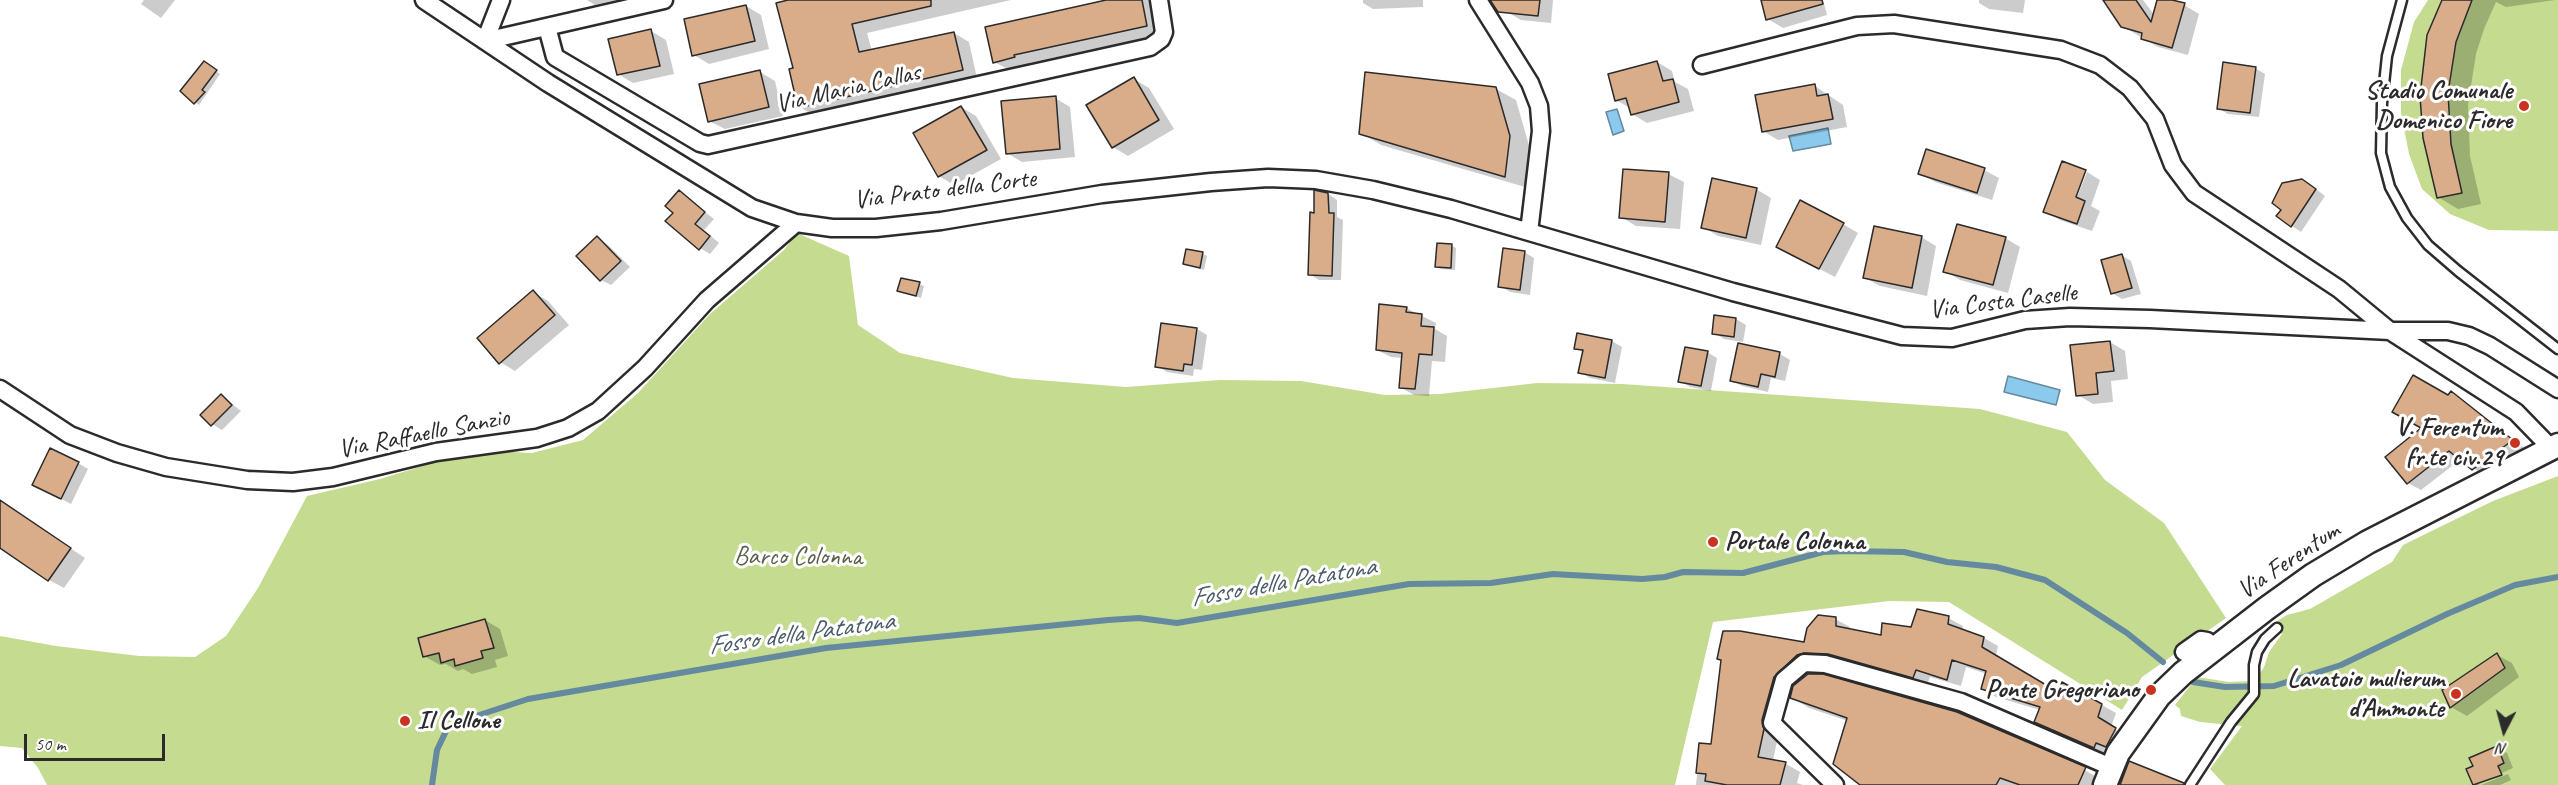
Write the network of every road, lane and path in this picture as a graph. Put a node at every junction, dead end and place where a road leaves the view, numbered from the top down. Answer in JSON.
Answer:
{"nodes":[{"id":1,"x":423,"y":0,"type":"edge"},
{"id":2,"x":501,"y":0,"type":"edge"},
{"id":3,"x":664,"y":0,"type":"edge"},
{"id":4,"x":1159,"y":0,"type":"edge"},
{"id":5,"x":1478,"y":0,"type":"edge"},
{"id":6,"x":2402,"y":0,"type":"edge"},
{"id":7,"x":547,"y":27,"type":"junction"},
{"id":8,"x":485,"y":41,"type":"junction"},
{"id":9,"x":1702,"y":65,"type":"dead end"},
{"id":10,"x":796,"y":224,"type":"junction"},
{"id":11,"x":1529,"y":232,"type":"junction"},
{"id":12,"x":2390,"y":331,"type":"junction"},
{"id":13,"x":2558,"y":349,"type":"edge"},
{"id":14,"x":0,"y":389,"type":"edge"},
{"id":15,"x":2558,"y":389,"type":"edge"},
{"id":16,"x":2554,"y":446,"type":"edge"},
{"id":17,"x":2277,"y":628,"type":"dead end"},
{"id":18,"x":2216,"y":648,"type":"junction"},
{"id":19,"x":2184,"y":652,"type":"dead end"},
{"id":20,"x":2108,"y":776,"type":"edge"},
{"id":21,"x":1835,"y":785,"type":"edge"},
{"id":22,"x":2190,"y":785,"type":"edge"}],
"edges":[{"from":1,"to":8,"type":"street","name":"Via Prato della Corte"},
{"from":2,"to":8,"type":"street"},
{"from":3,"to":7,"type":"street"},
{"from":4,"to":7,"type":"street","name":"Via Maria Callas"},
{"from":5,"to":11,"type":"street"},
{"from":6,"to":13,"type":"lane"},
{"from":7,"to":8,"type":"street"},
{"from":8,"to":10,"type":"street","name":"Via Prato della Corte"},
{"from":9,"to":12,"type":"street"},
{"from":10,"to":11,"type":"street","name":"Via Prato della Corte"},
{"from":10,"to":14,"type":"street","name":"Via Raffaello Sanzio"},
{"from":11,"to":12,"type":"street","name":"Via Costa Caselle"},
{"from":12,"to":15,"type":"street","name":"Via Costa Caselle"},
{"from":12,"to":16,"type":"street"},
{"from":16,"to":18,"type":"main road","name":"Via Ferentum"},
{"from":17,"to":22,"type":"lane"},
{"from":18,"to":19,"type":"street"},
{"from":18,"to":20,"type":"main road","name":"Via Ferentum"},
{"from":20,"to":21,"type":"street"}]}
